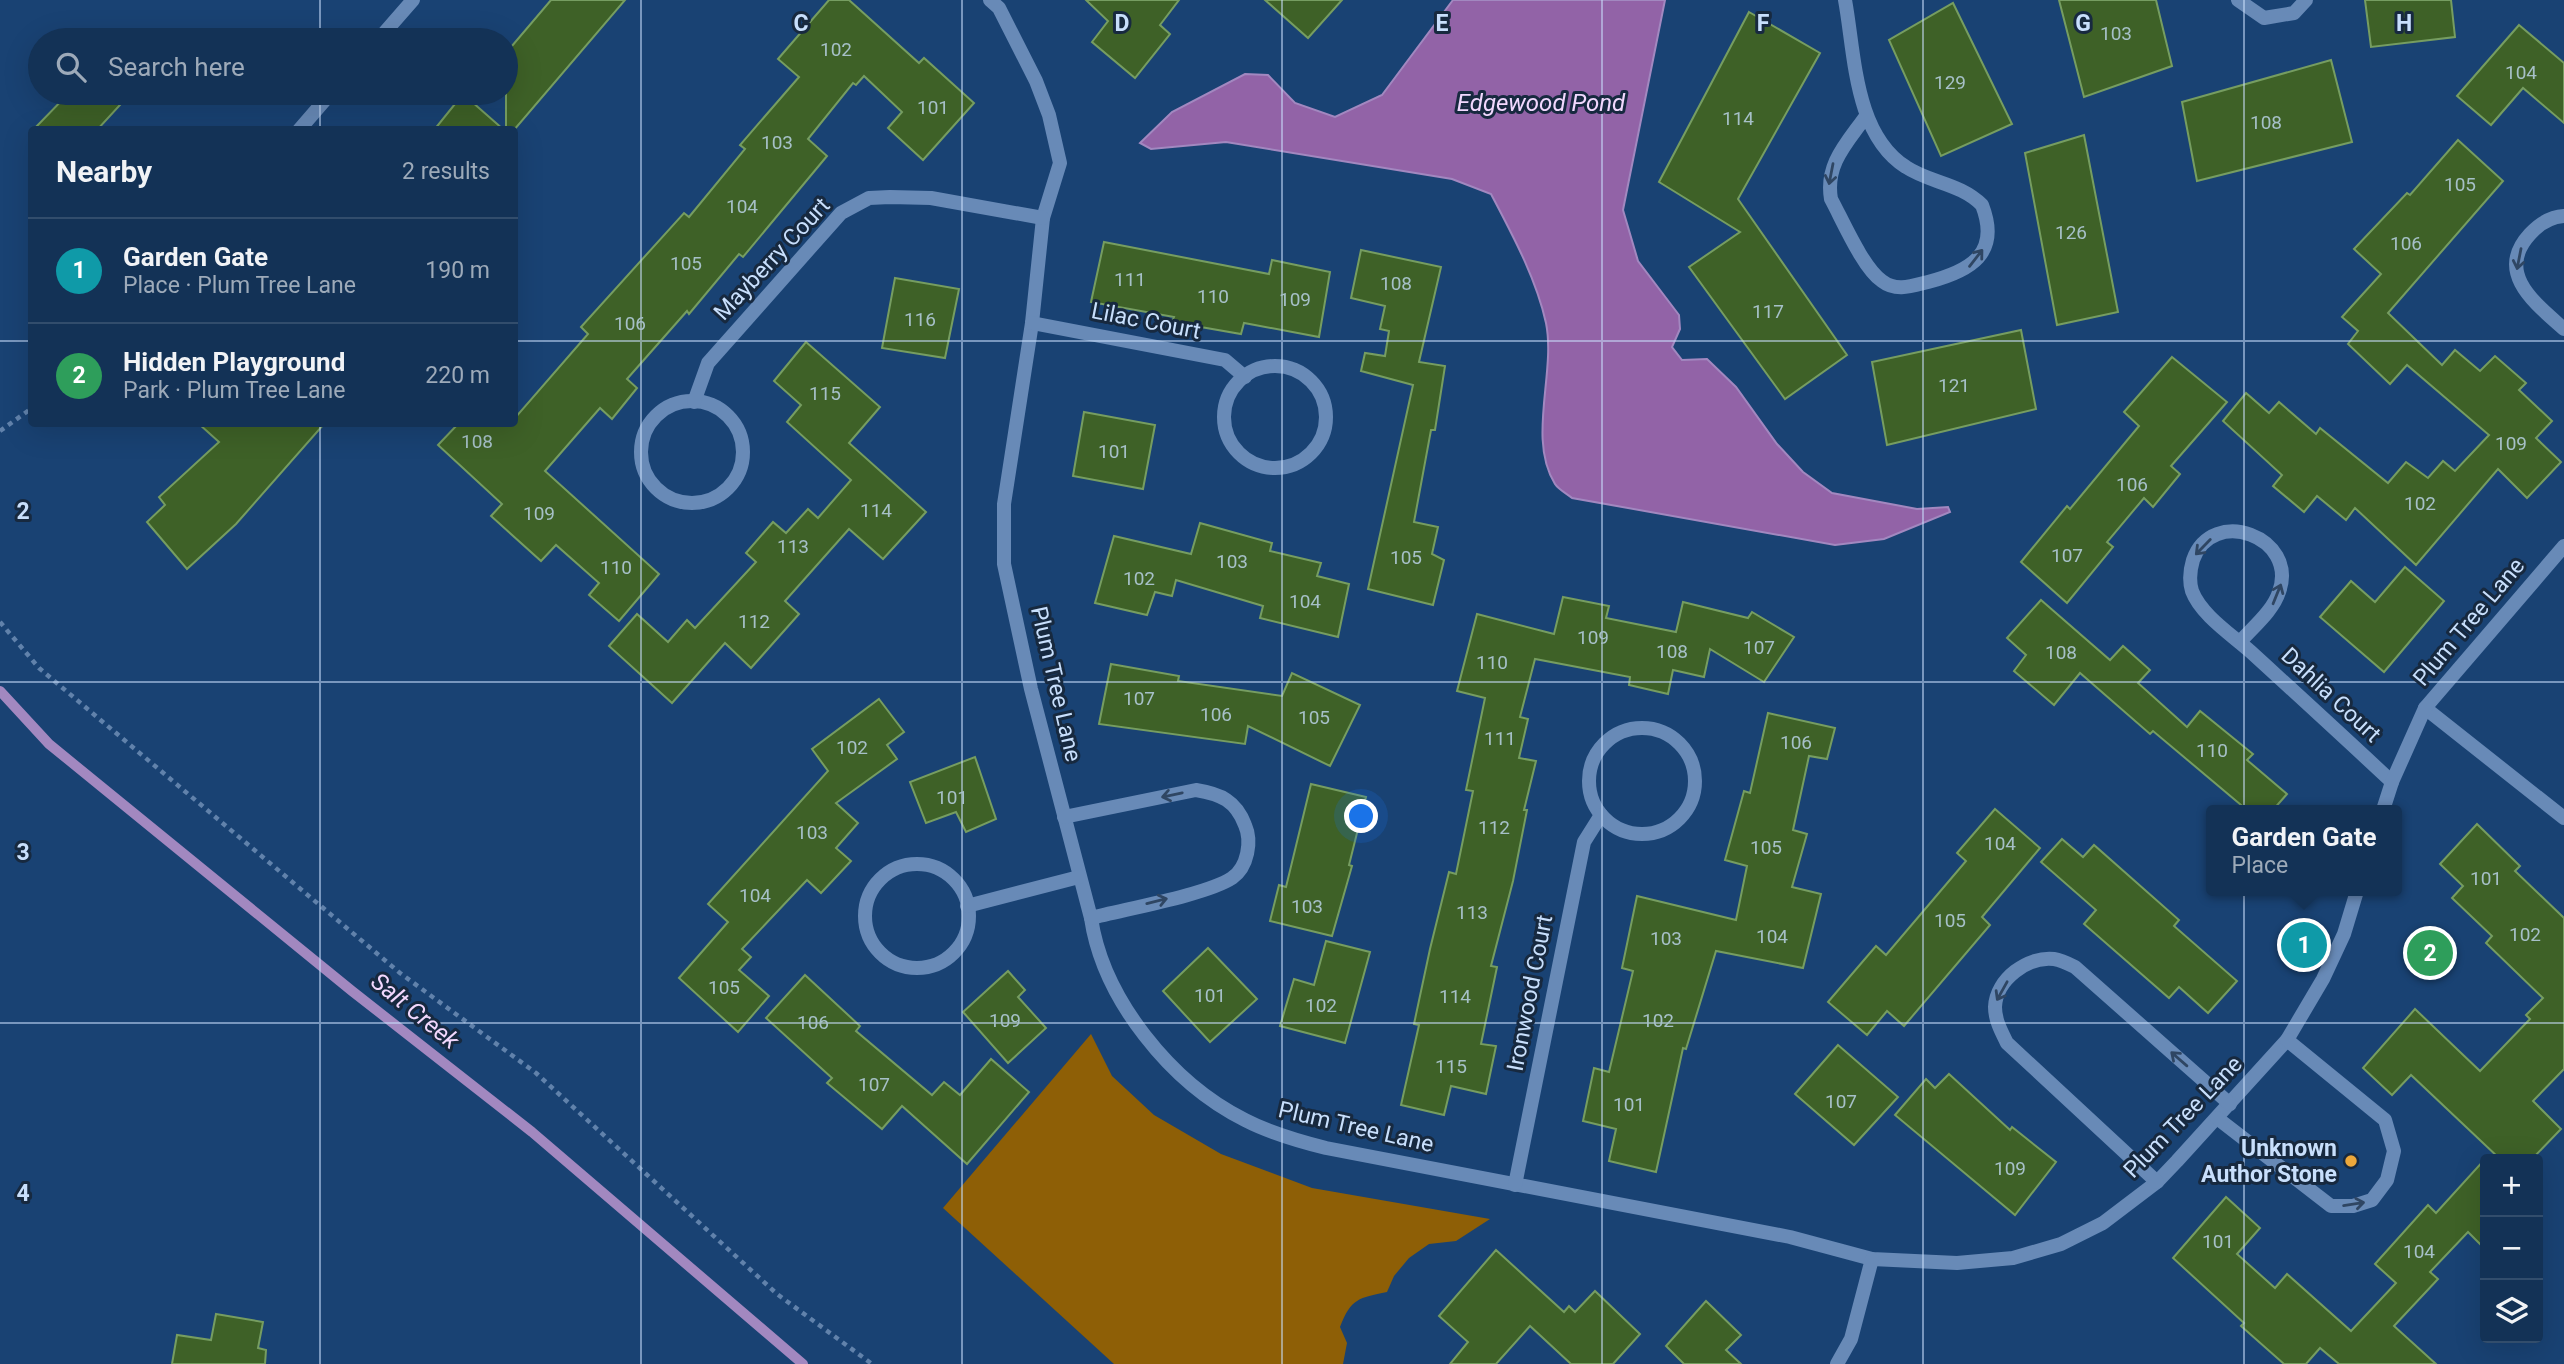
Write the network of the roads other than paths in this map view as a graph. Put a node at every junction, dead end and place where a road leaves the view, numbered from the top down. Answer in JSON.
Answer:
{"nodes":[{"id":1,"x":413,"y":0,"type":"edge"},
{"id":2,"x":1845,"y":0,"type":"edge"},
{"id":3,"x":2238,"y":0,"type":"edge"},
{"id":4,"x":2306,"y":0,"type":"edge"},
{"id":5,"x":1000,"y":3,"type":"edge"},
{"id":6,"x":388,"y":28,"type":"edge"},
{"id":7,"x":321,"y":105,"type":"edge"},
{"id":8,"x":1866,"y":116,"type":"junction"},
{"id":9,"x":302,"y":126,"type":"edge"},
{"id":10,"x":2564,"y":216,"type":"edge"},
{"id":11,"x":1043,"y":218,"type":"junction"},
{"id":12,"x":1032,"y":323,"type":"junction"},
{"id":13,"x":2564,"y":329,"type":"edge"},
{"id":14,"x":1245,"y":377,"type":"junction"},
{"id":15,"x":694,"y":402,"type":"junction"},
{"id":16,"x":2564,"y":546,"type":"edge"},
{"id":17,"x":2240,"y":642,"type":"junction"},
{"id":18,"x":2425,"y":708,"type":"junction"},
{"id":19,"x":2392,"y":782,"type":"junction"},
{"id":20,"x":2385,"y":805,"type":"edge"},
{"id":21,"x":1601,"y":815,"type":"junction"},
{"id":22,"x":1064,"y":817,"type":"junction"},
{"id":23,"x":2564,"y":818,"type":"edge"},
{"id":24,"x":1079,"y":877,"type":"junction"},
{"id":25,"x":2355,"y":896,"type":"edge"},
{"id":26,"x":967,"y":906,"type":"junction"},
{"id":27,"x":1091,"y":918,"type":"junction"},
{"id":28,"x":2287,"y":1040,"type":"junction"},
{"id":29,"x":2230,"y":1104,"type":"junction"},
{"id":30,"x":2217,"y":1118,"type":"junction"},
{"id":31,"x":2157,"y":1182,"type":"junction"},
{"id":32,"x":1515,"y":1185,"type":"junction"},
{"id":33,"x":1872,"y":1259,"type":"junction"},
{"id":34,"x":1837,"y":1364,"type":"edge"}],
"edges":[{"from":1,"to":6,"type":"street"},
{"from":2,"to":8,"type":"street"},
{"from":3,"to":4,"type":"street"},
{"from":5,"to":11,"type":"street","name":"Plum Tree Lane"},
{"from":7,"to":9,"type":"street"},
{"from":8,"to":8,"type":"street","one_way":true},
{"from":10,"to":13,"type":"street","one_way":true},
{"from":11,"to":12,"type":"street","name":"Plum Tree Lane"},
{"from":11,"to":15,"type":"street","name":"Mayberry Court"},
{"from":12,"to":14,"type":"street","name":"Lilac Court"},
{"from":12,"to":22,"type":"street","name":"Plum Tree Lane"},
{"from":14,"to":14,"type":"street"},
{"from":15,"to":15,"type":"street"},
{"from":16,"to":18,"type":"street","name":"Plum Tree Lane"},
{"from":17,"to":17,"type":"street","name":"Dahlia Court","one_way":true},
{"from":17,"to":19,"type":"street","name":"Dahlia Court"},
{"from":18,"to":19,"type":"street","name":"Plum Tree Lane"},
{"from":18,"to":23,"type":"street"},
{"from":19,"to":20,"type":"street","name":"Plum Tree Lane"},
{"from":21,"to":21,"type":"street"},
{"from":21,"to":32,"type":"street","name":"Ironwood Court"},
{"from":22,"to":24,"type":"street","name":"Plum Tree Lane"},
{"from":27,"to":22,"type":"street","one_way":true},
{"from":24,"to":26,"type":"street"},
{"from":24,"to":27,"type":"street","name":"Plum Tree Lane"},
{"from":25,"to":28,"type":"street","name":"Plum Tree Lane"},
{"from":26,"to":26,"type":"street"},
{"from":27,"to":32,"type":"street","name":"Plum Tree Lane"},
{"from":28,"to":29,"type":"street","name":"Plum Tree Lane"},
{"from":30,"to":28,"type":"street","one_way":true},
{"from":29,"to":30,"type":"street","name":"Plum Tree Lane"},
{"from":29,"to":31,"type":"street","one_way":true},
{"from":30,"to":31,"type":"street","name":"Plum Tree Lane"},
{"from":31,"to":33,"type":"street","name":"Plum Tree Lane"},
{"from":32,"to":33,"type":"street","name":"Plum Tree Lane"},
{"from":33,"to":34,"type":"street"}]}
